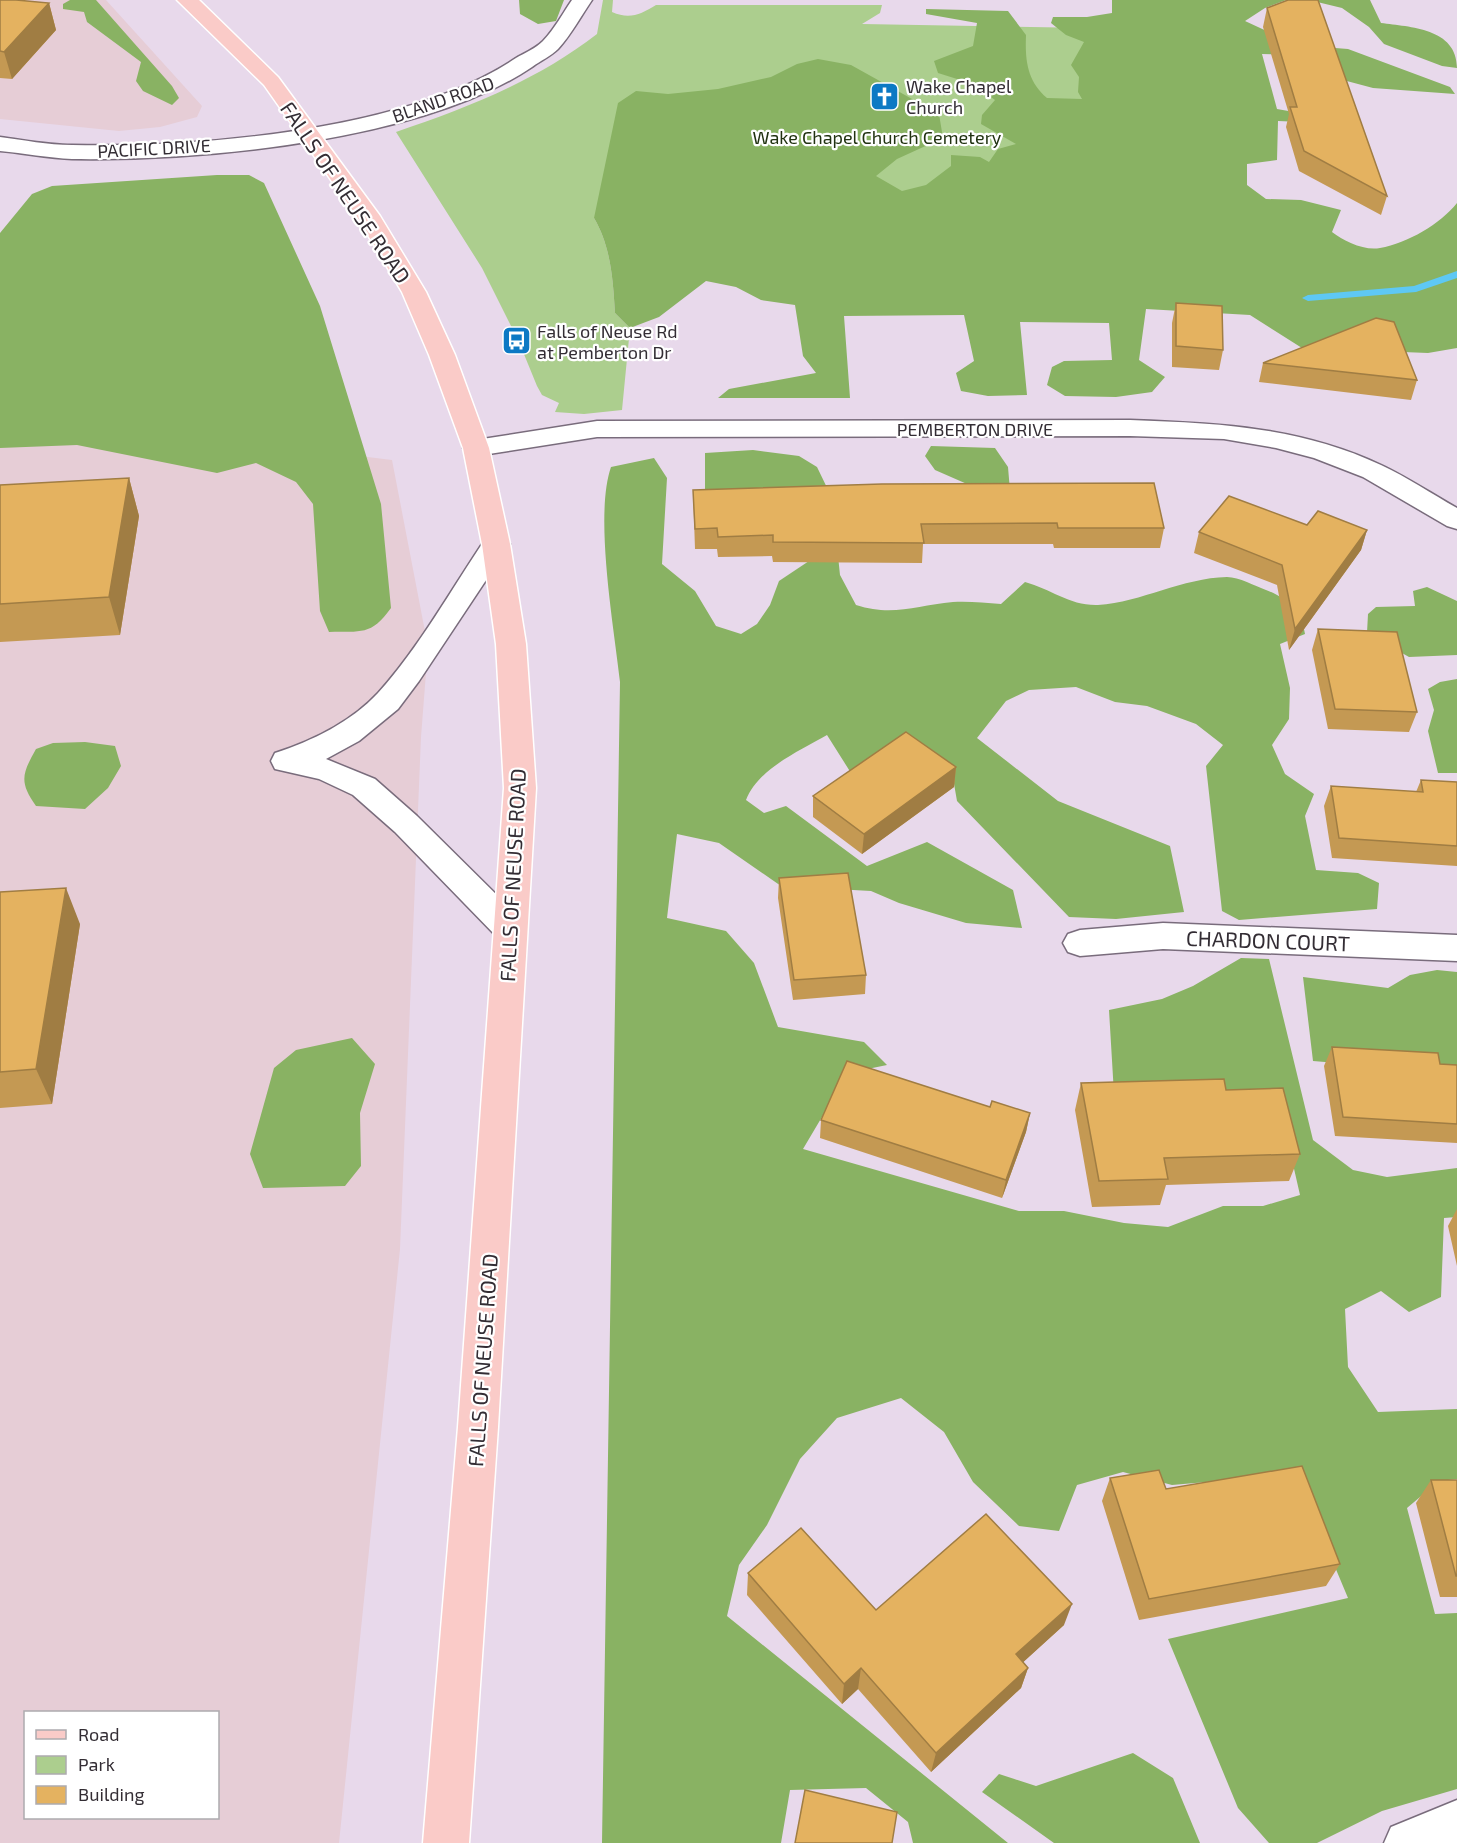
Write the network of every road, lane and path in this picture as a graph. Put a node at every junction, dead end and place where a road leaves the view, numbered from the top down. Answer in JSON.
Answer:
{"nodes":[{"id":1,"x":187,"y":0,"type":"edge"},
{"id":2,"x":582,"y":0,"type":"edge"},
{"id":3,"x":308,"y":136,"type":"junction"},
{"id":4,"x":0,"y":144,"type":"edge"},
{"id":5,"x":476,"y":448,"type":"junction"},
{"id":6,"x":1457,"y":520,"type":"edge"},
{"id":7,"x":496,"y":544,"type":"junction"},
{"id":8,"x":510,"y":929,"type":"junction"},
{"id":9,"x":1080,"y":943,"type":"dead end"},
{"id":10,"x":1457,"y":948,"type":"edge"},
{"id":11,"x":1457,"y":1823,"type":"edge"},
{"id":12,"x":446,"y":1843,"type":"edge"},
{"id":13,"x":1407,"y":1843,"type":"edge"}],
"edges":[{"from":1,"to":3,"type":"main road","name":"FALLS OF NEUSE ROAD"},
{"from":2,"to":3,"type":"street","name":"BLAND ROAD"},
{"from":3,"to":4,"type":"street","name":"PACIFIC DRIVE"},
{"from":3,"to":5,"type":"main road","name":"FALLS OF NEUSE ROAD"},
{"from":5,"to":6,"type":"street","name":"PEMBERTON DRIVE"},
{"from":5,"to":7,"type":"main road","name":"FALLS OF NEUSE ROAD"},
{"from":7,"to":8,"type":"main road","name":"FALLS OF NEUSE ROAD"},
{"from":7,"to":8,"type":"street"},
{"from":8,"to":12,"type":"main road","name":"FALLS OF NEUSE ROAD"},
{"from":9,"to":10,"type":"street","name":"CHARDON COURT"},
{"from":11,"to":13,"type":"street"}]}
